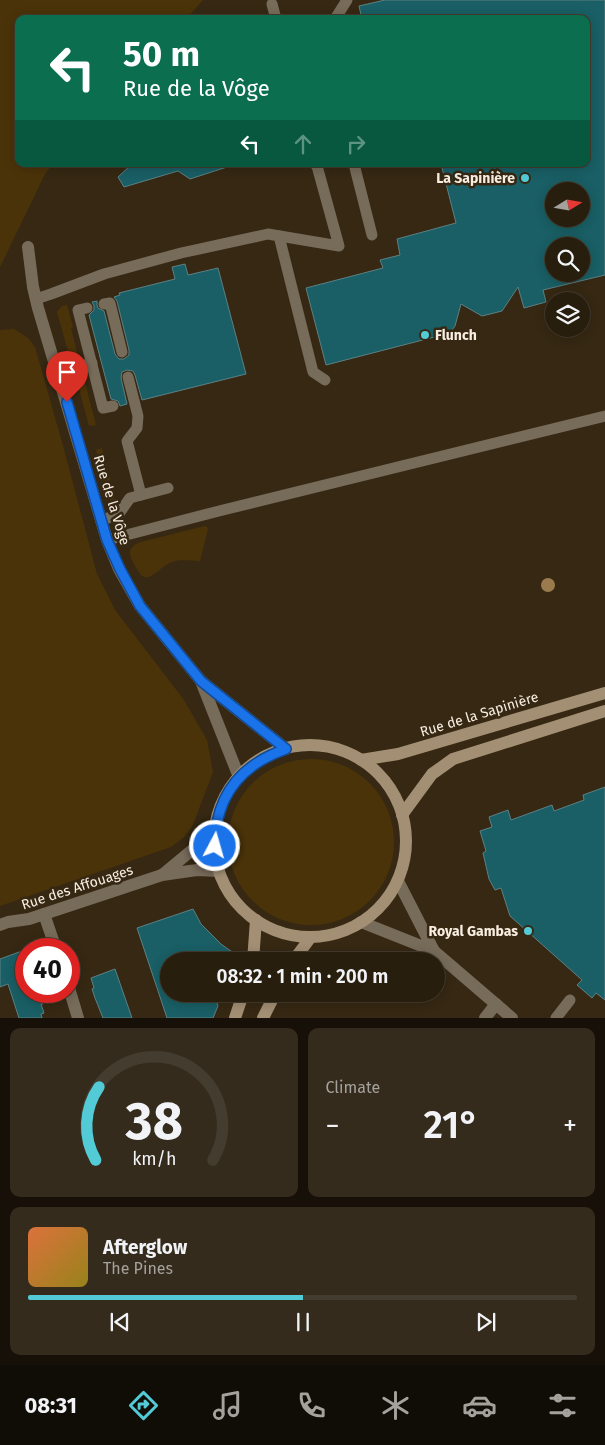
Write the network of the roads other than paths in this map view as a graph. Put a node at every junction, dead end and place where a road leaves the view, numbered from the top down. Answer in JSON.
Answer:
{"nodes":[{"id":1,"x":347,"y":0,"type":"edge"},
{"id":2,"x":272,"y":4,"type":"dead end"},
{"id":3,"x":275,"y":15,"type":"edge"},
{"id":4,"x":338,"y":15,"type":"edge"},
{"id":5,"x":317,"y":167,"type":"edge"},
{"id":6,"x":355,"y":167,"type":"edge"},
{"id":7,"x":372,"y":235,"type":"dead end"},
{"id":8,"x":279,"y":236,"type":"junction"},
{"id":9,"x":28,"y":247,"type":"dead end"},
{"id":10,"x":36,"y":299,"type":"junction"},
{"id":11,"x":104,"y":304,"type":"dead end"},
{"id":12,"x":87,"y":308,"type":"dead end"},
{"id":13,"x":122,"y":352,"type":"dead end"},
{"id":14,"x":92,"y":363,"type":"junction"},
{"id":15,"x":58,"y":372,"type":"junction"},
{"id":16,"x":128,"y":376,"type":"dead end"},
{"id":17,"x":325,"y":380,"type":"dead end"},
{"id":18,"x":113,"y":406,"type":"dead end"},
{"id":19,"x":605,"y":416,"type":"edge"},
{"id":20,"x":168,"y":488,"type":"dead end"},
{"id":21,"x":141,"y":495,"type":"junction"},
{"id":22,"x":101,"y":520,"type":"junction"},
{"id":23,"x":107,"y":540,"type":"junction"},
{"id":24,"x":201,"y":681,"type":"junction"},
{"id":25,"x":605,"y":693,"type":"edge"},
{"id":26,"x":605,"y":711,"type":"edge"},
{"id":27,"x":286,"y":749,"type":"junction"},
{"id":28,"x":361,"y":760,"type":"junction"},
{"id":29,"x":239,"y":777,"type":"junction"},
{"id":30,"x":402,"y":815,"type":"junction"},
{"id":31,"x":215,"y":831,"type":"junction"},
{"id":32,"x":219,"y":871,"type":"junction"},
{"id":33,"x":162,"y":875,"type":"junction"},
{"id":34,"x":398,"y":881,"type":"junction"},
{"id":35,"x":44,"y":914,"type":"junction"},
{"id":36,"x":256,"y":920,"type":"junction"},
{"id":37,"x":361,"y":922,"type":"junction"},
{"id":38,"x":0,"y":924,"type":"edge"},
{"id":39,"x":311,"y":937,"type":"junction"},
{"id":40,"x":52,"y":938,"type":"edge"},
{"id":41,"x":434,"y":951,"type":"junction"},
{"id":42,"x":254,"y":952,"type":"edge"},
{"id":43,"x":299,"y":952,"type":"edge"},
{"id":44,"x":570,"y":1000,"type":"dead end"},
{"id":45,"x":240,"y":1002,"type":"edge"},
{"id":46,"x":272,"y":1002,"type":"edge"},
{"id":47,"x":74,"y":1003,"type":"edge"},
{"id":48,"x":496,"y":1004,"type":"junction"},
{"id":49,"x":78,"y":1018,"type":"edge"},
{"id":50,"x":235,"y":1018,"type":"edge"},
{"id":51,"x":263,"y":1018,"type":"edge"},
{"id":52,"x":485,"y":1018,"type":"edge"},
{"id":53,"x":512,"y":1018,"type":"edge"},
{"id":54,"x":556,"y":1018,"type":"edge"}],
"edges":[{"from":1,"to":4,"type":"lane"},
{"from":2,"to":3,"type":"lane"},
{"from":5,"to":8,"type":"lane"},
{"from":6,"to":7,"type":"lane"},
{"from":8,"to":10,"type":"lane"},
{"from":8,"to":17,"type":"lane"},
{"from":9,"to":10,"type":"street","name":"Rue de la Vôge"},
{"from":10,"to":15,"type":"street","name":"Rue de la Vôge"},
{"from":11,"to":13,"type":"lane"},
{"from":12,"to":14,"type":"lane"},
{"from":14,"to":15,"type":"lane"},
{"from":14,"to":18,"type":"lane"},
{"from":15,"to":22,"type":"street","name":"Rue de la Vôge"},
{"from":16,"to":21,"type":"lane"},
{"from":19,"to":23,"type":"lane"},
{"from":20,"to":21,"type":"lane"},
{"from":21,"to":22,"type":"lane"},
{"from":22,"to":23,"type":"street","name":"Rue de la Vôge"},
{"from":23,"to":24,"type":"street","name":"Rue de la Vôge"},
{"from":24,"to":27,"type":"street","name":"Rue de la Vôge"},
{"from":24,"to":29,"type":"street","name":"Rue de la Vôge"},
{"from":25,"to":28,"type":"street","name":"Rue de la Sapinière"},
{"from":26,"to":30,"type":"street"},
{"from":27,"to":28,"type":"street"},
{"from":27,"to":29,"type":"street"},
{"from":28,"to":30,"type":"street"},
{"from":29,"to":31,"type":"street"},
{"from":30,"to":34,"type":"street"},
{"from":31,"to":32,"type":"street"},
{"from":31,"to":33,"type":"street","name":"Rue des Affouages"},
{"from":32,"to":33,"type":"street","name":"Rue des Affouages"},
{"from":32,"to":36,"type":"street"},
{"from":33,"to":35,"type":"street","name":"Rue des Affouages"},
{"from":34,"to":37,"type":"street"},
{"from":34,"to":41,"type":"street"},
{"from":35,"to":38,"type":"street","name":"Rue des Affouages"},
{"from":35,"to":40,"type":"street"},
{"from":36,"to":39,"type":"street"},
{"from":36,"to":42,"type":"street"},
{"from":37,"to":39,"type":"street"},
{"from":37,"to":41,"type":"street"},
{"from":39,"to":43,"type":"street"},
{"from":41,"to":48,"type":"street"},
{"from":44,"to":54,"type":"lane"},
{"from":45,"to":50,"type":"street"},
{"from":46,"to":51,"type":"street"},
{"from":47,"to":49,"type":"street"},
{"from":48,"to":52,"type":"street"},
{"from":48,"to":53,"type":"street"}]}
